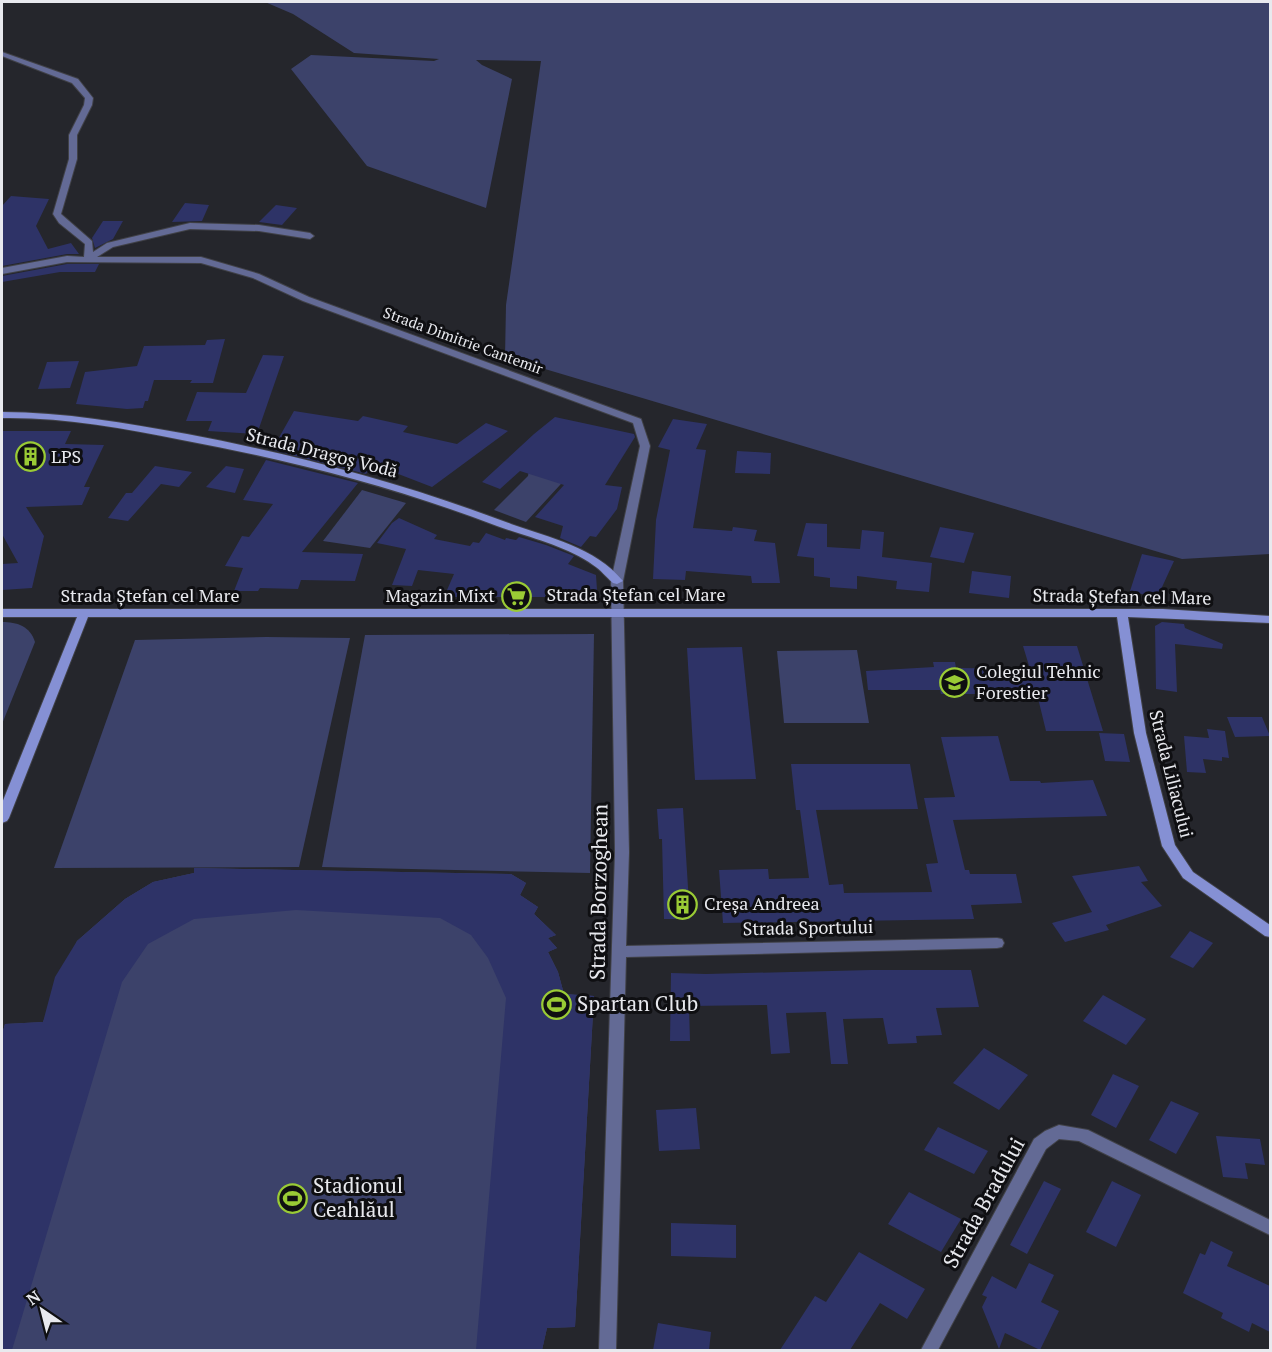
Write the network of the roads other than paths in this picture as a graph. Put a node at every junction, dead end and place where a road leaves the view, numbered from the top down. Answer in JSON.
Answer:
{"nodes":[{"id":1,"x":2,"y":54,"type":"edge"},
{"id":2,"x":310,"y":236,"type":"dead end"},
{"id":3,"x":88,"y":259,"type":"junction"},
{"id":4,"x":2,"y":271,"type":"edge"},
{"id":5,"x":2,"y":415,"type":"edge"},
{"id":6,"x":617,"y":580,"type":"junction"},
{"id":7,"x":2,"y":613,"type":"edge"},
{"id":8,"x":618,"y":613,"type":"junction"},
{"id":9,"x":84,"y":614,"type":"junction"},
{"id":10,"x":1122,"y":614,"type":"junction"},
{"id":11,"x":1270,"y":619,"type":"edge"},
{"id":12,"x":2,"y":818,"type":"edge"},
{"id":13,"x":1270,"y":933,"type":"edge"},
{"id":14,"x":997,"y":943,"type":"dead end"},
{"id":15,"x":620,"y":952,"type":"junction"},
{"id":16,"x":1270,"y":1227,"type":"edge"},
{"id":17,"x":608,"y":1350,"type":"edge"},
{"id":18,"x":929,"y":1350,"type":"edge"}],
"edges":[{"from":1,"to":3,"type":"street"},
{"from":2,"to":3,"type":"street","name":"Strada Dimitrie Cantemir"},
{"from":3,"to":4,"type":"street","name":"Strada Dimitrie Cantemir"},
{"from":3,"to":6,"type":"street","name":"Strada Dimitrie Cantemir"},
{"from":5,"to":6,"type":"street","name":"Strada Dragoș Vodă"},
{"from":6,"to":8,"type":"street","name":"Strada Dimitrie Cantemir"},
{"from":7,"to":9,"type":"street","name":"Strada Ștefan cel Mare"},
{"from":8,"to":9,"type":"street","name":"Strada Ștefan cel Mare"},
{"from":8,"to":10,"type":"street","name":"Strada Ștefan cel Mare"},
{"from":8,"to":15,"type":"street","name":"Strada Borzoghean"},
{"from":9,"to":12,"type":"street"},
{"from":10,"to":11,"type":"street","name":"Strada Ștefan cel Mare"},
{"from":10,"to":13,"type":"street","name":"Strada Liliacului"},
{"from":14,"to":15,"type":"street","name":"Strada Sportului"},
{"from":15,"to":17,"type":"street","name":"Strada Borzoghean"},
{"from":16,"to":18,"type":"street","name":"Strada Bradului"}]}
